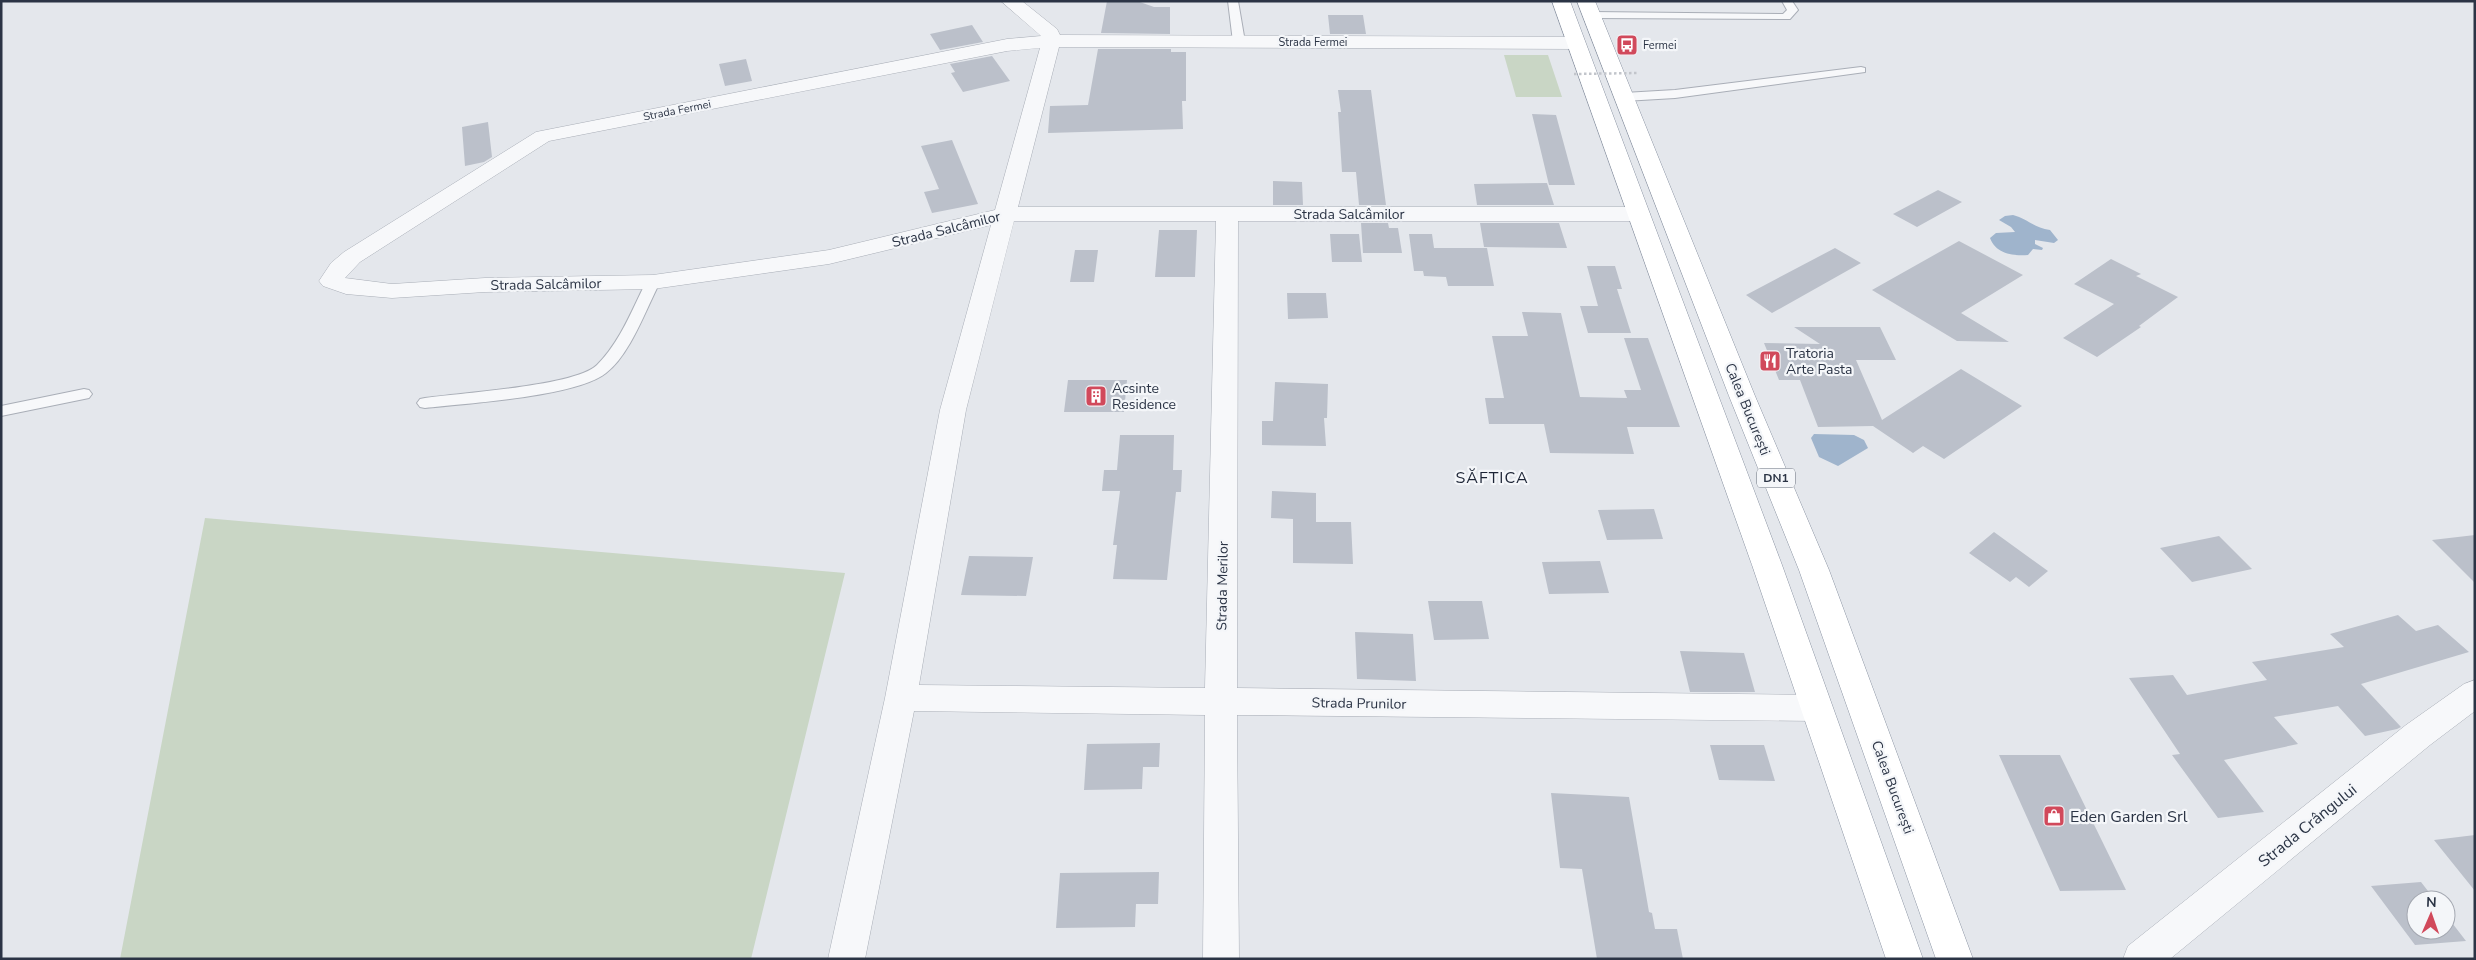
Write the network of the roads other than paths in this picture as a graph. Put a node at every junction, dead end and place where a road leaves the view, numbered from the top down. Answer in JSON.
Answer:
{"nodes":[{"id":1,"x":1010,"y":1,"type":"edge"},
{"id":2,"x":1233,"y":1,"type":"edge"},
{"id":3,"x":1561,"y":1,"type":"edge"},
{"id":4,"x":1787,"y":1,"type":"edge"},
{"id":5,"x":1589,"y":8,"type":"edge"},
{"id":6,"x":1051,"y":41,"type":"junction"},
{"id":7,"x":1240,"y":42,"type":"junction"},
{"id":8,"x":1576,"y":43,"type":"junction"},
{"id":9,"x":1861,"y":70,"type":"dead end"},
{"id":10,"x":1624,"y":97,"type":"junction"},
{"id":11,"x":1007,"y":214,"type":"junction"},
{"id":12,"x":1227,"y":214,"type":"junction"},
{"id":13,"x":1639,"y":214,"type":"junction"},
{"id":14,"x":339,"y":268,"type":"joint"},
{"id":15,"x":653,"y":282,"type":"junction"},
{"id":16,"x":84,"y":394,"type":"dead end"},
{"id":17,"x":425,"y":403,"type":"dead end"},
{"id":18,"x":1,"y":411,"type":"edge"},
{"id":19,"x":2475,"y":694,"type":"edge"},
{"id":20,"x":901,"y":698,"type":"junction"},
{"id":21,"x":1221,"y":701,"type":"junction"},
{"id":22,"x":1816,"y":708,"type":"junction"},
{"id":23,"x":846,"y":959,"type":"edge"},
{"id":24,"x":1221,"y":959,"type":"edge"},
{"id":25,"x":1905,"y":959,"type":"edge"},
{"id":26,"x":1955,"y":959,"type":"edge"},
{"id":27,"x":2141,"y":959,"type":"edge"}],
"edges":[{"from":1,"to":6,"type":"street"},
{"from":2,"to":7,"type":"lane"},
{"from":3,"to":8,"type":"highway","number":"DN1"},
{"from":4,"to":5,"type":"lane"},
{"from":5,"to":10,"type":"highway","name":"Calea București","number":"DN1"},
{"from":6,"to":7,"type":"street","name":"Strada Fermei"},
{"from":6,"to":11,"type":"street"},
{"from":6,"to":14,"type":"street","name":"Strada Fermei"},
{"from":7,"to":8,"type":"street","name":"Strada Fermei"},
{"from":8,"to":13,"type":"highway","number":"DN1"},
{"from":9,"to":10,"type":"lane"},
{"from":10,"to":26,"type":"highway","name":"Calea București","number":"DN1"},
{"from":11,"to":12,"type":"street","name":"Strada Salcâmilor"},
{"from":11,"to":15,"type":"street","name":"Strada Salcâmilor"},
{"from":11,"to":20,"type":"street"},
{"from":12,"to":13,"type":"street","name":"Strada Salcâmilor"},
{"from":12,"to":21,"type":"street","name":"Strada Merilor"},
{"from":13,"to":22,"type":"highway","number":"DN1"},
{"from":14,"to":15,"type":"street","name":"Strada Salcâmilor"},
{"from":15,"to":17,"type":"lane"},
{"from":16,"to":18,"type":"lane"},
{"from":19,"to":27,"type":"street","name":"Strada Crângului"},
{"from":20,"to":21,"type":"street","name":"Strada Prunilor"},
{"from":20,"to":23,"type":"street"},
{"from":21,"to":22,"type":"street","name":"Strada Prunilor"},
{"from":21,"to":24,"type":"street","name":"Strada Merilor"},
{"from":22,"to":25,"type":"highway","number":"DN1"}]}
